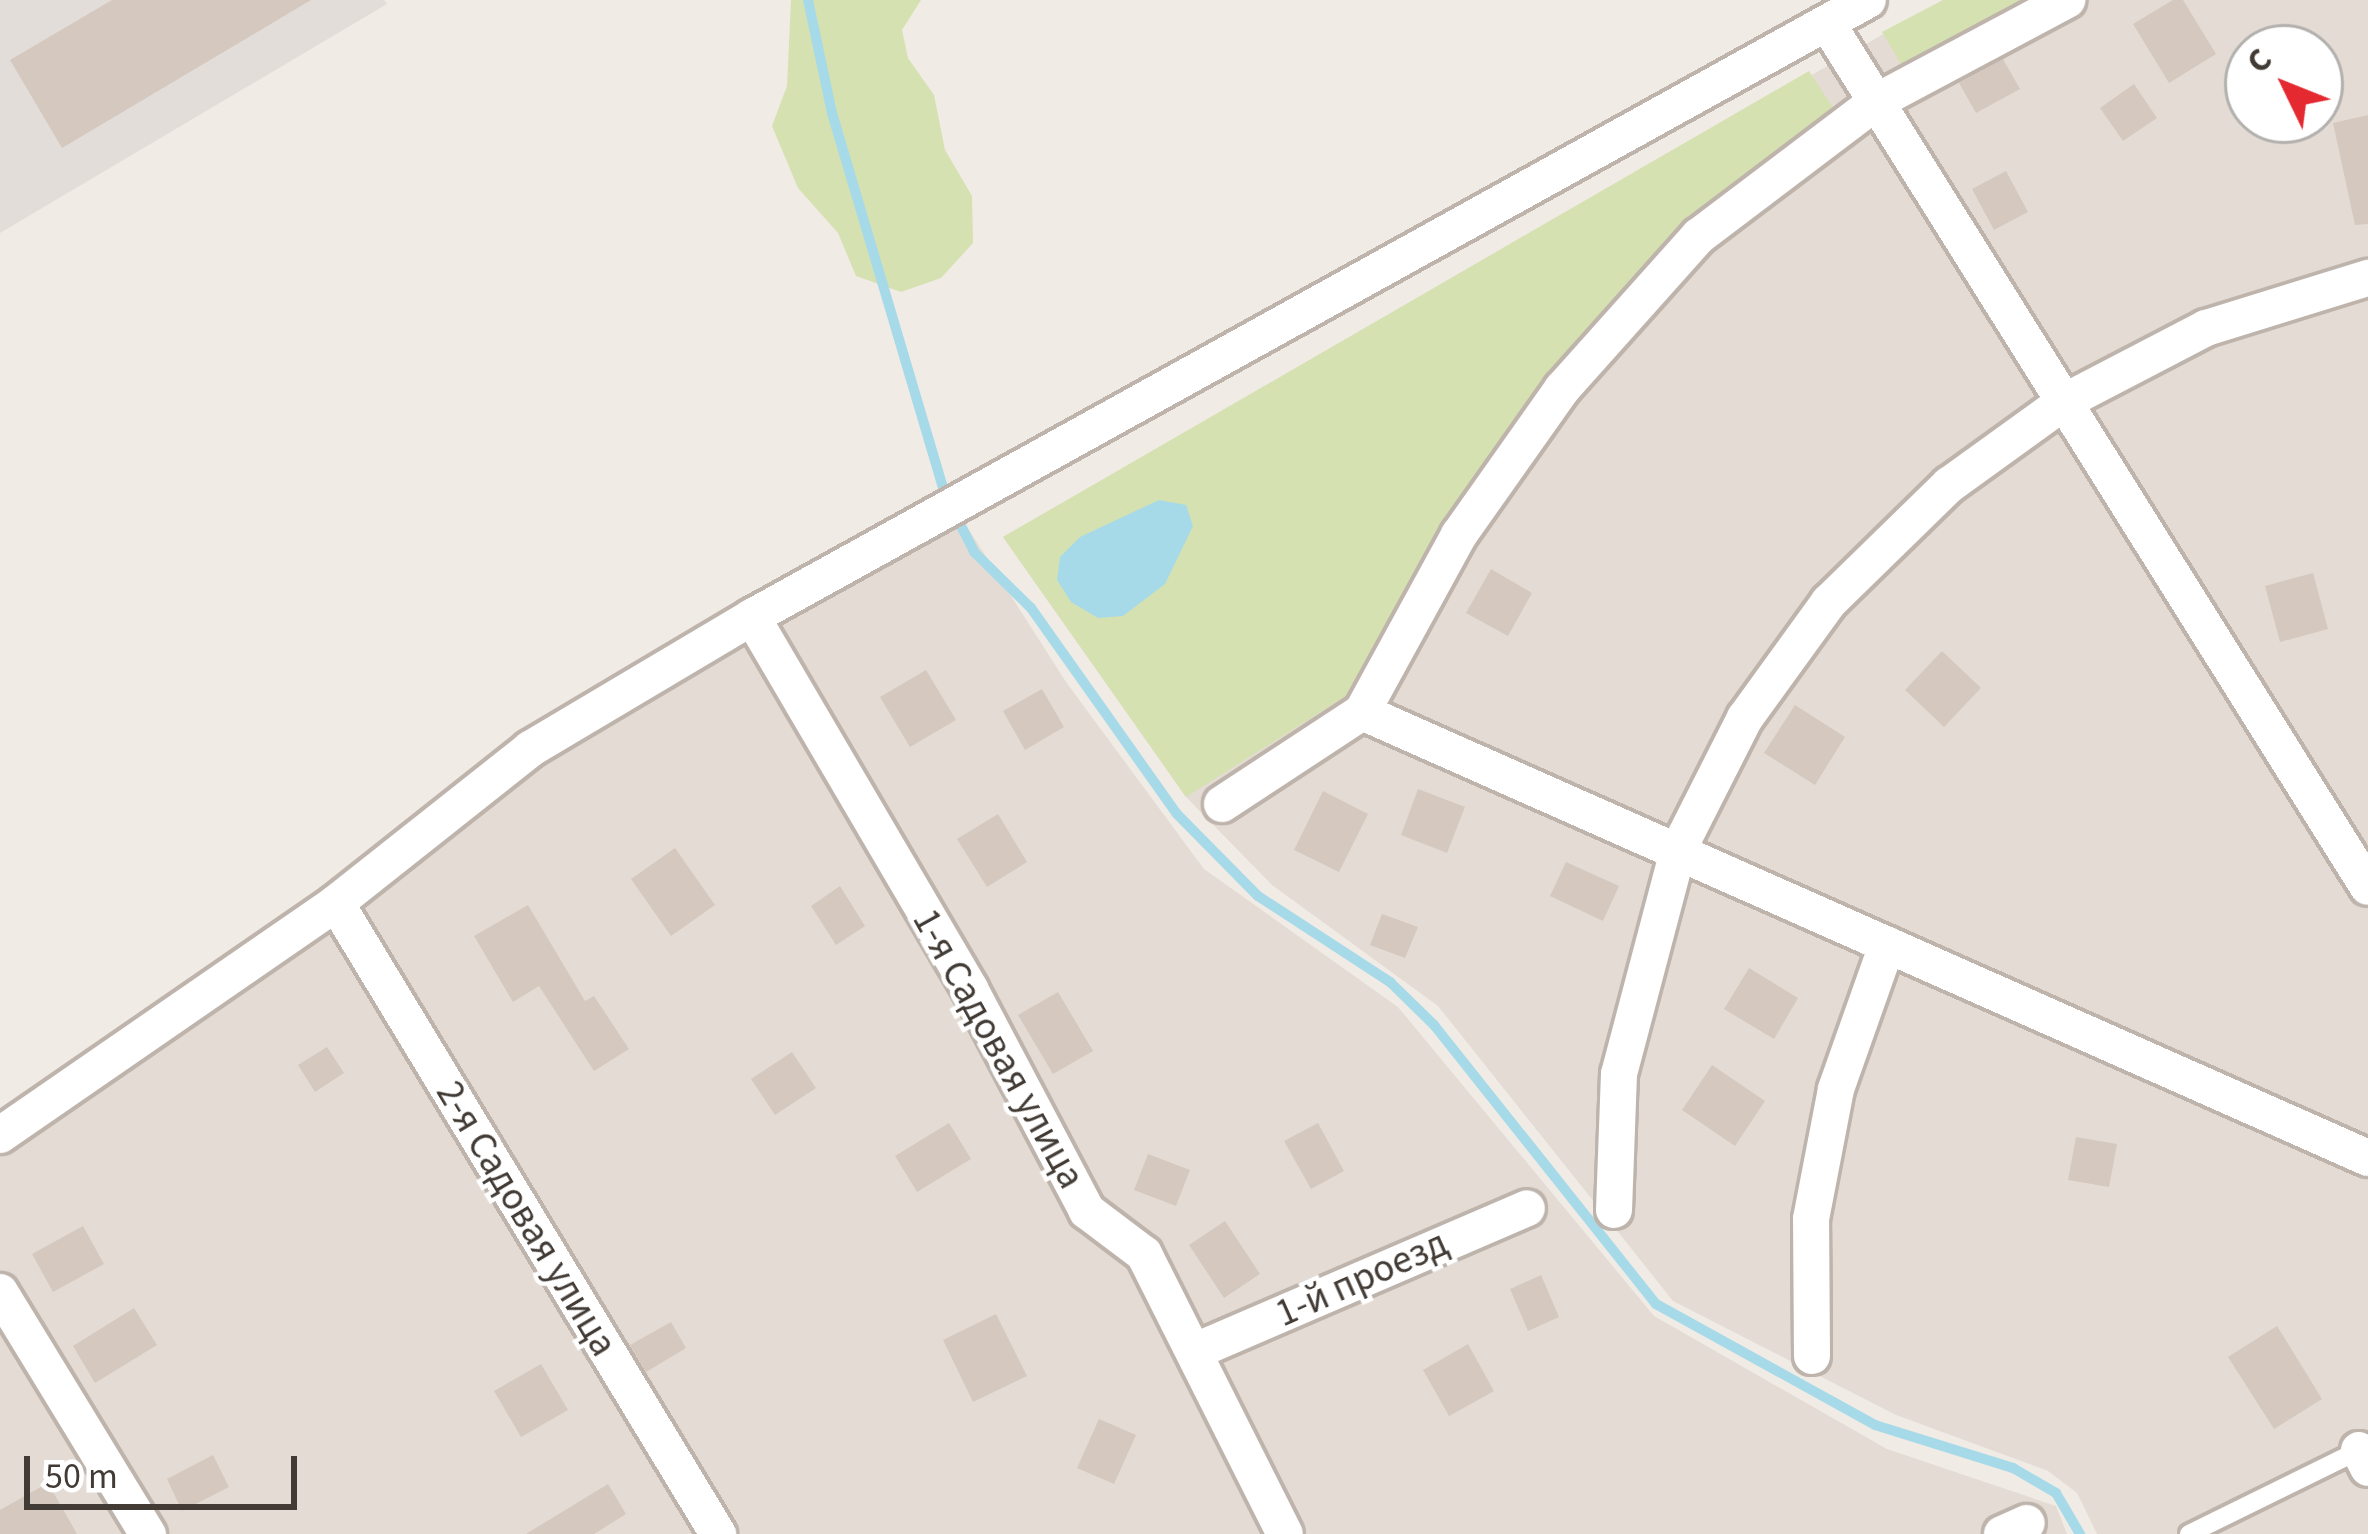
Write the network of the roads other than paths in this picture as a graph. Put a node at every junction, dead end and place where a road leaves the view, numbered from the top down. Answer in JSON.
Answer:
{"nodes":[{"id":1,"x":1868,"y":0,"type":"edge"},
{"id":2,"x":2067,"y":0,"type":"edge"},
{"id":3,"x":1827,"y":22,"type":"junction"},
{"id":4,"x":1876,"y":102,"type":"junction"},
{"id":5,"x":2368,"y":278,"type":"edge"},
{"id":6,"x":2065,"y":402,"type":"junction"},
{"id":7,"x":752,"y":617,"type":"junction"},
{"id":8,"x":1362,"y":712,"type":"junction"},
{"id":9,"x":1222,"y":804,"type":"dead end"},
{"id":10,"x":1678,"y":850,"type":"junction"},
{"id":11,"x":2368,"y":887,"type":"edge"},
{"id":12,"x":336,"y":903,"type":"junction"},
{"id":13,"x":1887,"y":945,"type":"junction"},
{"id":14,"x":0,"y":1135,"type":"edge"},
{"id":15,"x":2368,"y":1158,"type":"edge"},
{"id":16,"x":1526,"y":1208,"type":"dead end"},
{"id":17,"x":1614,"y":1210,"type":"dead end"},
{"id":18,"x":0,"y":1292,"type":"edge"},
{"id":19,"x":1198,"y":1350,"type":"junction"},
{"id":20,"x":1812,"y":1356,"type":"dead end"},
{"id":21,"x":2365,"y":1455,"type":"edge"},
{"id":22,"x":148,"y":1534,"type":"edge"},
{"id":23,"x":718,"y":1534,"type":"edge"},
{"id":24,"x":1286,"y":1534,"type":"edge"},
{"id":25,"x":2189,"y":1534,"type":"edge"}],
"edges":[{"from":1,"to":3,"type":"street"},
{"from":2,"to":4,"type":"street"},
{"from":3,"to":4,"type":"street"},
{"from":3,"to":7,"type":"street"},
{"from":4,"to":6,"type":"street"},
{"from":4,"to":8,"type":"street"},
{"from":5,"to":6,"type":"street"},
{"from":6,"to":10,"type":"street"},
{"from":6,"to":11,"type":"street"},
{"from":7,"to":12,"type":"street"},
{"from":7,"to":19,"type":"street","name":"1-я Садовая улица"},
{"from":8,"to":9,"type":"street"},
{"from":8,"to":10,"type":"street"},
{"from":10,"to":13,"type":"street"},
{"from":10,"to":17,"type":"street"},
{"from":12,"to":14,"type":"street"},
{"from":12,"to":23,"type":"street","name":"2-я Садовая улица"},
{"from":13,"to":15,"type":"street"},
{"from":13,"to":20,"type":"street"},
{"from":16,"to":19,"type":"street","name":"1-й проезд"},
{"from":18,"to":22,"type":"street"},
{"from":19,"to":24,"type":"street","name":"1-я Садовая улица"},
{"from":21,"to":25,"type":"lane"}]}
